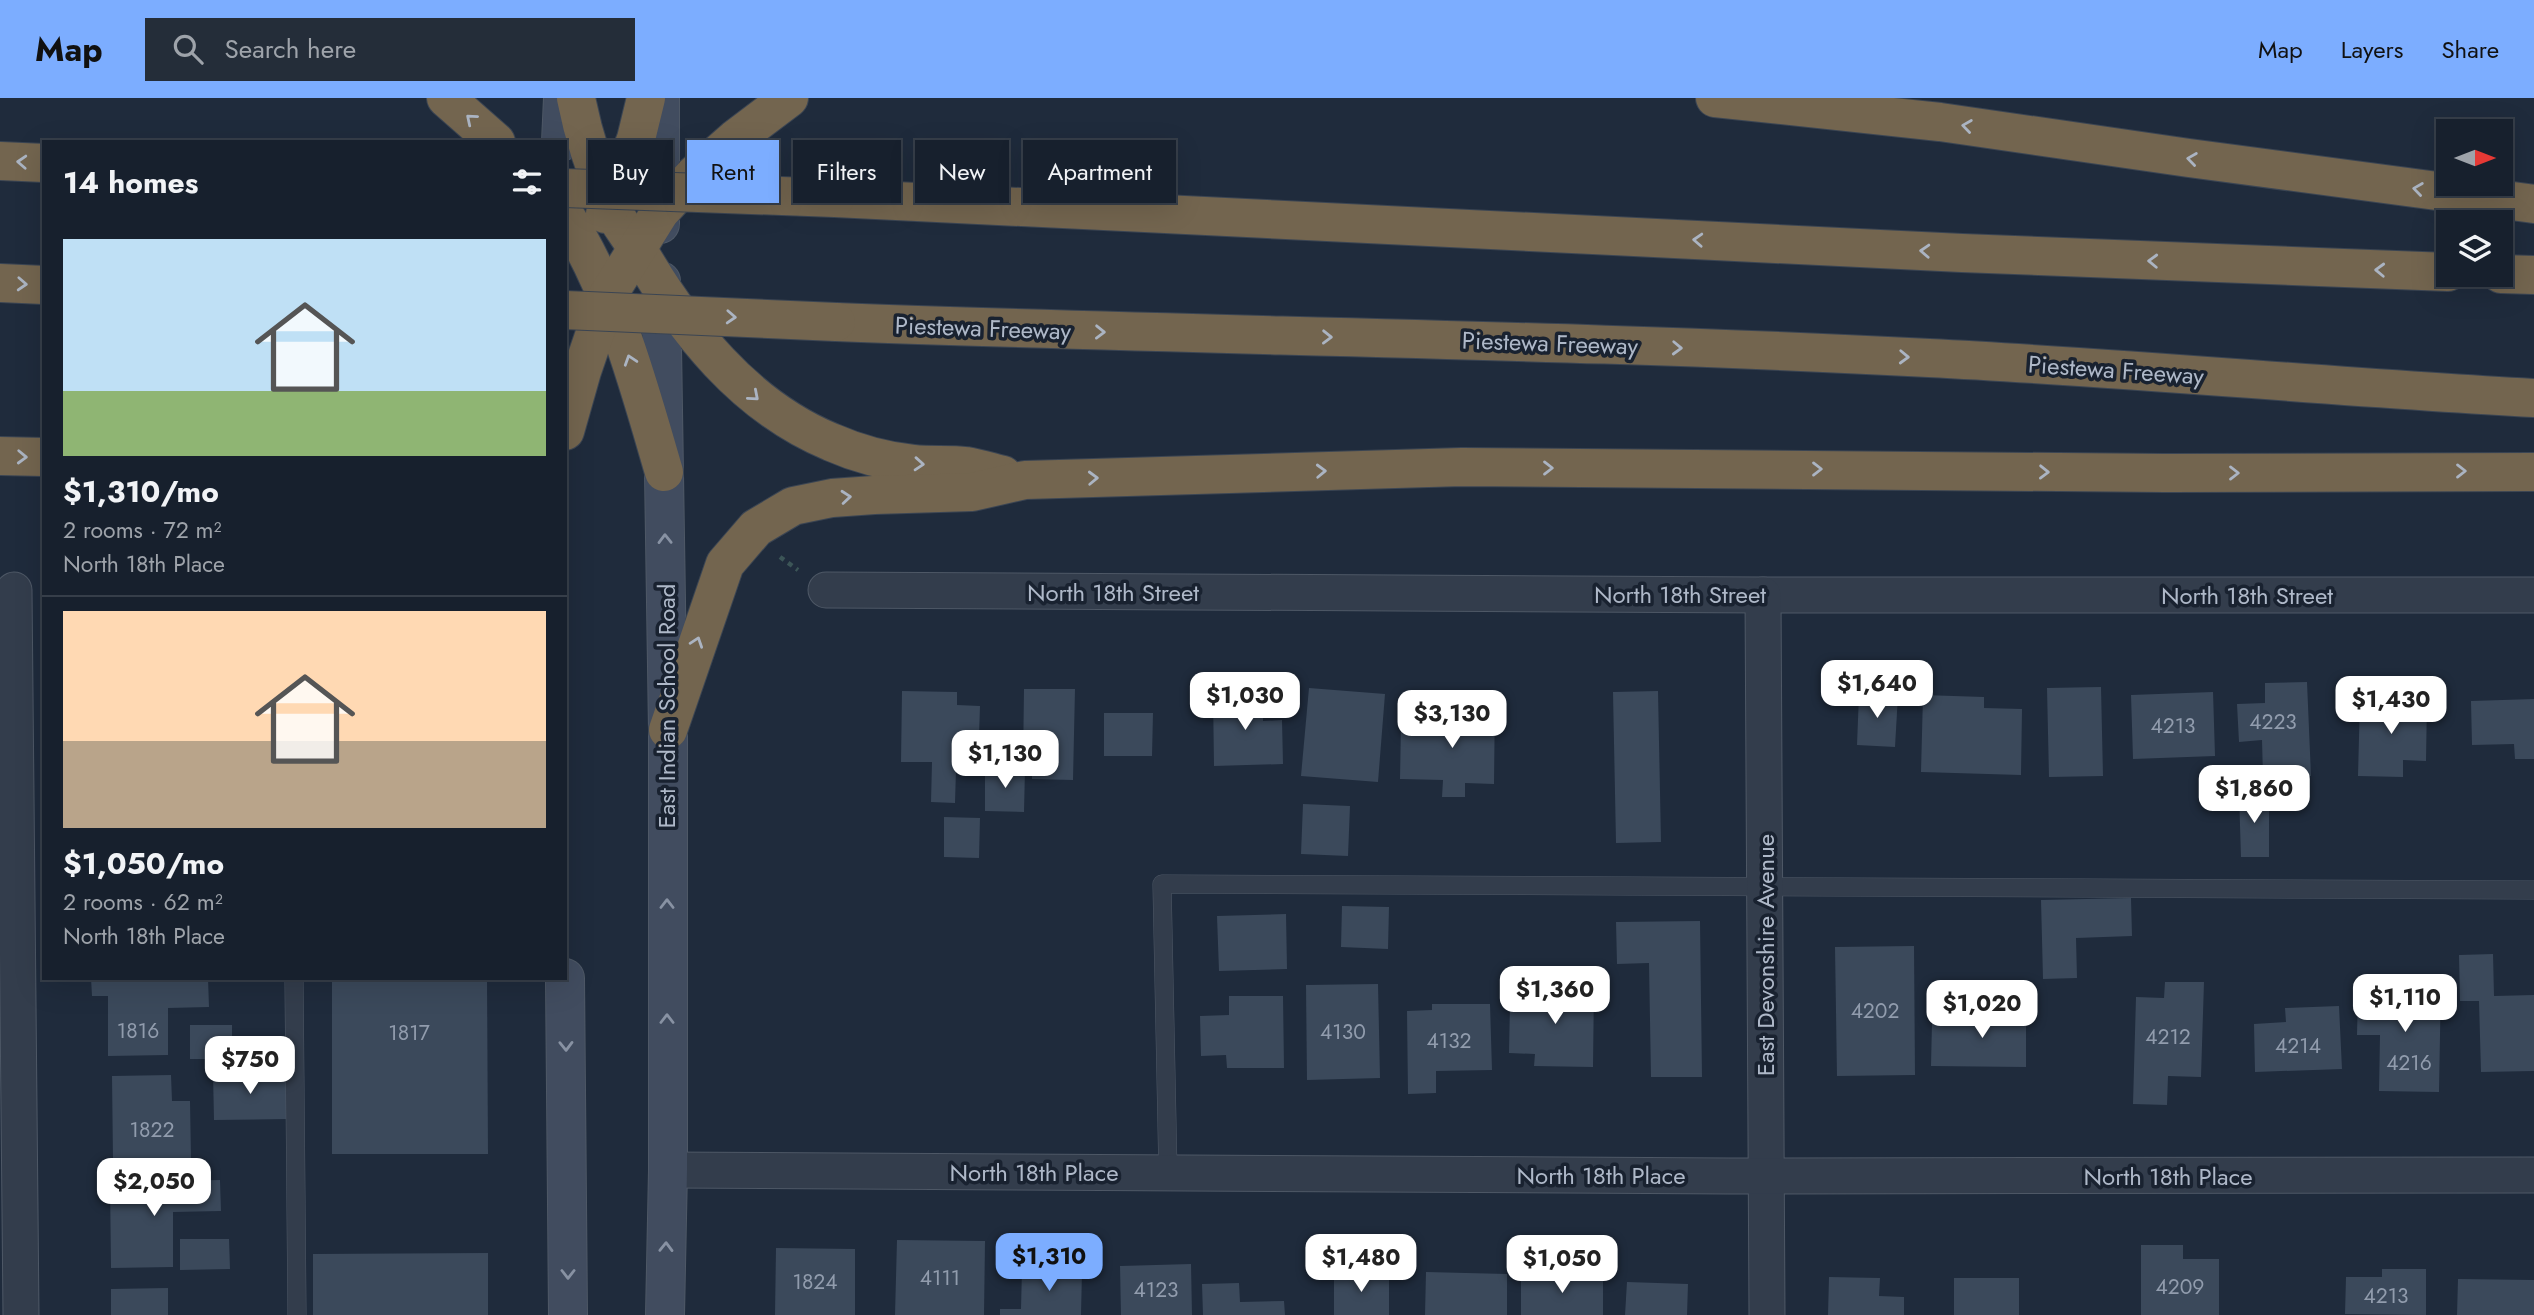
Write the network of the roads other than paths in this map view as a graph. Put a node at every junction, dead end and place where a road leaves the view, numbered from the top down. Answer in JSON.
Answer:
{"nodes":[{"id":1,"x":446,"y":98,"type":"edge"},
{"id":2,"x":563,"y":98,"type":"edge"},
{"id":3,"x":576,"y":98,"type":"edge"},
{"id":4,"x":646,"y":98,"type":"edge"},
{"id":5,"x":660,"y":98,"type":"edge"},
{"id":6,"x":789,"y":98,"type":"edge"},
{"id":7,"x":1714,"y":98,"type":"edge"},
{"id":8,"x":494,"y":140,"type":"edge"},
{"id":9,"x":561,"y":140,"type":"edge"},
{"id":10,"x":0,"y":160,"type":"edge"},
{"id":11,"x":42,"y":163,"type":"edge"},
{"id":12,"x":567,"y":188,"type":"edge"},
{"id":13,"x":2534,"y":204,"type":"edge"},
{"id":14,"x":610,"y":207,"type":"junction"},
{"id":15,"x":660,"y":212,"type":"junction"},
{"id":16,"x":571,"y":242,"type":"edge"},
{"id":17,"x":636,"y":248,"type":"junction"},
{"id":18,"x":2436,"y":272,"type":"edge"},
{"id":19,"x":2513,"y":274,"type":"edge"},
{"id":20,"x":2534,"y":275,"type":"edge"},
{"id":21,"x":0,"y":283,"type":"edge"},
{"id":22,"x":42,"y":285,"type":"edge"},
{"id":23,"x":661,"y":290,"type":"junction"},
{"id":24,"x":608,"y":295,"type":"junction"},
{"id":25,"x":567,"y":310,"type":"edge"},
{"id":26,"x":2534,"y":398,"type":"edge"},
{"id":27,"x":567,"y":424,"type":"edge"},
{"id":28,"x":0,"y":456,"type":"edge"},
{"id":29,"x":42,"y":457,"type":"edge"},
{"id":30,"x":664,"y":472,"type":"junction"},
{"id":31,"x":2534,"y":472,"type":"edge"},
{"id":32,"x":1025,"y":480,"type":"junction"},
{"id":33,"x":19,"y":590,"type":"edge"},
{"id":34,"x":826,"y":590,"type":"dead end"},
{"id":35,"x":1763,"y":595,"type":"junction"},
{"id":36,"x":2534,"y":595,"type":"edge"},
{"id":37,"x":668,"y":730,"type":"junction"},
{"id":38,"x":1765,"y":886,"type":"junction"},
{"id":39,"x":2534,"y":890,"type":"edge"},
{"id":40,"x":294,"y":980,"type":"edge"},
{"id":41,"x":565,"y":980,"type":"edge"},
{"id":42,"x":668,"y":1170,"type":"junction"},
{"id":43,"x":1168,"y":1173,"type":"junction"},
{"id":44,"x":2534,"y":1175,"type":"edge"},
{"id":45,"x":1765,"y":1176,"type":"junction"},
{"id":46,"x":21,"y":1315,"type":"edge"},
{"id":47,"x":297,"y":1315,"type":"edge"},
{"id":48,"x":568,"y":1315,"type":"edge"},
{"id":49,"x":665,"y":1315,"type":"edge"},
{"id":50,"x":1767,"y":1315,"type":"edge"}],
"edges":[{"from":8,"to":1,"type":"highway","one_way":true},
{"from":2,"to":9,"type":"main road"},
{"from":3,"to":14,"type":"highway"},
{"from":4,"to":14,"type":"highway"},
{"from":5,"to":15,"type":"main road","name":"East Indian School Road"},
{"from":6,"to":15,"type":"highway"},
{"from":13,"to":7,"type":"highway","one_way":true},
{"from":11,"to":10,"type":"highway","one_way":true},
{"from":18,"to":12,"type":"highway","one_way":true,"bridge":true},
{"from":14,"to":16,"type":"highway"},
{"from":14,"to":17,"type":"highway"},
{"from":15,"to":17,"type":"highway"},
{"from":15,"to":23,"type":"main road","name":"East Indian School Road"},
{"from":16,"to":24,"type":"highway"},
{"from":17,"to":23,"type":"highway"},
{"from":17,"to":24,"type":"highway"},
{"from":19,"to":20,"type":"highway"},
{"from":21,"to":22,"type":"highway","one_way":true},
{"from":23,"to":30,"type":"main road","name":"East Indian School Road"},
{"from":23,"to":32,"type":"highway","one_way":true},
{"from":24,"to":27,"type":"highway"},
{"from":30,"to":24,"type":"highway","one_way":true},
{"from":25,"to":26,"type":"highway","name":"Piestewa Freeway","one_way":true,"bridge":true},
{"from":28,"to":29,"type":"highway","one_way":true},
{"from":37,"to":30,"type":"main road","name":"East Indian School Road","one_way":true},
{"from":32,"to":31,"type":"highway","one_way":true},
{"from":37,"to":32,"type":"highway","one_way":true},
{"from":33,"to":46,"type":"street"},
{"from":34,"to":35,"type":"street","name":"North 18th Street"},
{"from":35,"to":36,"type":"street","name":"North 18th Street"},
{"from":35,"to":38,"type":"street","name":"East Devonshire Avenue"},
{"from":42,"to":37,"type":"main road","name":"East Indian School Road","one_way":true},
{"from":38,"to":39,"type":"lane"},
{"from":38,"to":43,"type":"lane"},
{"from":38,"to":45,"type":"street","name":"East Devonshire Avenue"},
{"from":40,"to":47,"type":"lane"},
{"from":41,"to":48,"type":"main road","one_way":true},
{"from":42,"to":43,"type":"street","name":"North 18th Place"},
{"from":49,"to":42,"type":"main road","name":"East Indian School Road","one_way":true},
{"from":43,"to":45,"type":"street","name":"North 18th Place"},
{"from":44,"to":45,"type":"street","name":"North 18th Place"},
{"from":45,"to":50,"type":"street","name":"East Devonshire Avenue"}]}
